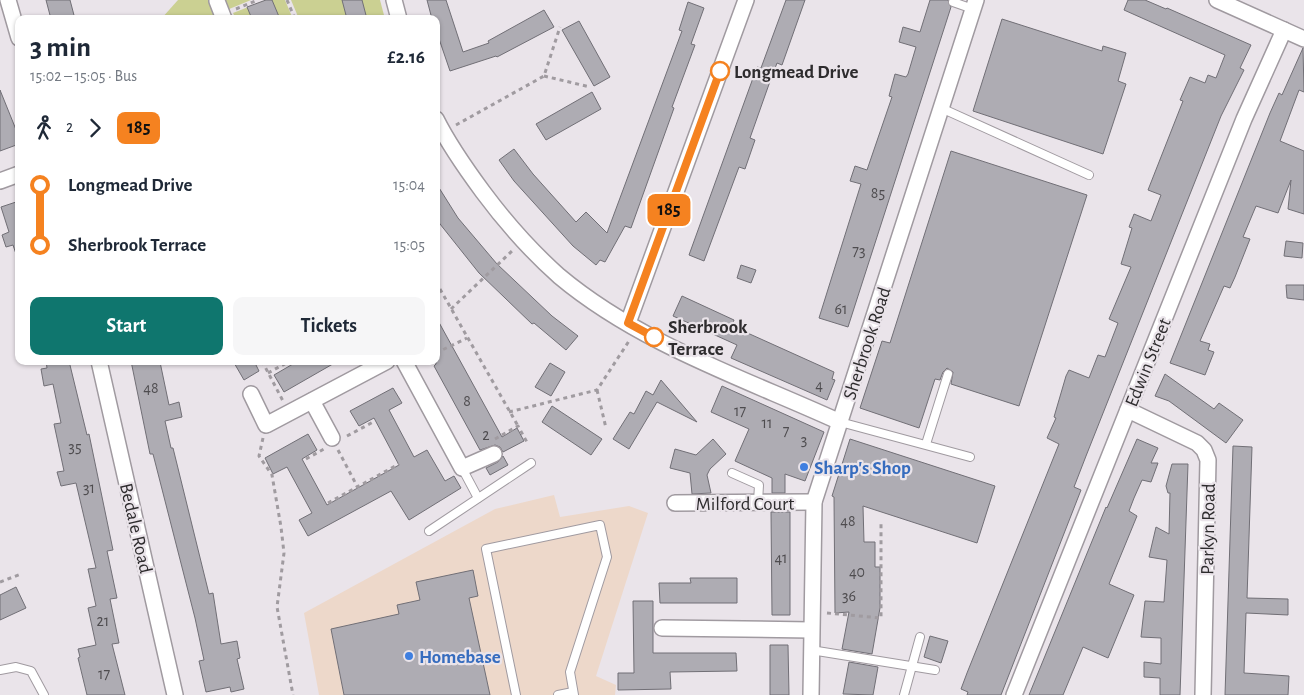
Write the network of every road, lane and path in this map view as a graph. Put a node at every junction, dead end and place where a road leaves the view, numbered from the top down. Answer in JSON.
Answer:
{"nodes":[{"id":1,"x":8,"y":0,"type":"edge"},
{"id":2,"x":258,"y":0,"type":"edge"},
{"id":3,"x":287,"y":0,"type":"edge"},
{"id":4,"x":394,"y":0,"type":"edge"},
{"id":5,"x":746,"y":0,"type":"edge"},
{"id":6,"x":1217,"y":0,"type":"edge"},
{"id":7,"x":217,"y":1,"type":"dead end"},
{"id":8,"x":953,"y":2,"type":"dead end"},
{"id":9,"x":974,"y":5,"type":"edge"},
{"id":10,"x":227,"y":15,"type":"edge"},
{"id":11,"x":293,"y":15,"type":"edge"},
{"id":12,"x":398,"y":15,"type":"edge"},
{"id":13,"x":15,"y":24,"type":"edge"},
{"id":14,"x":560,"y":27,"type":"dead end"},
{"id":15,"x":1284,"y":30,"type":"junction"},
{"id":16,"x":1304,"y":40,"type":"edge"},
{"id":17,"x":544,"y":76,"type":"junction"},
{"id":18,"x":590,"y":87,"type":"dead end"},
{"id":19,"x":941,"y":108,"type":"junction"},
{"id":20,"x":440,"y":123,"type":"edge"},
{"id":21,"x":440,"y":127,"type":"edge"},
{"id":22,"x":1089,"y":175,"type":"dead end"},
{"id":23,"x":15,"y":176,"type":"edge"},
{"id":24,"x":0,"y":182,"type":"edge"},
{"id":25,"x":522,"y":241,"type":"junction"},
{"id":26,"x":440,"y":289,"type":"edge"},
{"id":27,"x":451,"y":309,"type":"junction"},
{"id":28,"x":633,"y":325,"type":"junction"},
{"id":29,"x":467,"y":338,"type":"junction"},
{"id":30,"x":440,"y":351,"type":"edge"},
{"id":31,"x":100,"y":365,"type":"edge"},
{"id":32,"x":264,"y":365,"type":"edge"},
{"id":33,"x":283,"y":365,"type":"edge"},
{"id":34,"x":380,"y":365,"type":"edge"},
{"id":35,"x":406,"y":365,"type":"edge"},
{"id":36,"x":268,"y":373,"type":"junction"},
{"id":37,"x":948,"y":374,"type":"dead end"},
{"id":38,"x":597,"y":390,"type":"junction"},
{"id":39,"x":251,"y":394,"type":"dead end"},
{"id":40,"x":312,"y":401,"type":"junction"},
{"id":41,"x":1128,"y":410,"type":"junction"},
{"id":42,"x":509,"y":412,"type":"junction"},
{"id":43,"x":289,"y":413,"type":"junction"},
{"id":44,"x":840,"y":422,"type":"junction"},
{"id":45,"x":266,"y":425,"type":"junction"},
{"id":46,"x":518,"y":426,"type":"dead end"},
{"id":47,"x":606,"y":428,"type":"dead end"},
{"id":48,"x":332,"y":438,"type":"joint"},
{"id":49,"x":926,"y":444,"type":"junction"},
{"id":50,"x":494,"y":454,"type":"dead end"},
{"id":51,"x":970,"y":457,"type":"dead end"},
{"id":52,"x":531,"y":463,"type":"dead end"},
{"id":53,"x":399,"y":464,"type":"dead end"},
{"id":54,"x":462,"y":468,"type":"junction"},
{"id":55,"x":732,"y":473,"type":"dead end"},
{"id":56,"x":357,"y":486,"type":"junction"},
{"id":57,"x":478,"y":498,"type":"junction"},
{"id":58,"x":758,"y":502,"type":"junction"},
{"id":59,"x":814,"y":502,"type":"junction"},
{"id":60,"x":328,"y":503,"type":"dead end"},
{"id":61,"x":675,"y":503,"type":"dead end"},
{"id":62,"x":881,"y":524,"type":"dead end"},
{"id":63,"x":428,"y":531,"type":"dead end"},
{"id":64,"x":21,"y":574,"type":"dead end"},
{"id":65,"x":0,"y":582,"type":"edge"},
{"id":66,"x":812,"y":611,"type":"junction"},
{"id":67,"x":662,"y":628,"type":"dead end"},
{"id":68,"x":811,"y":630,"type":"junction"},
{"id":69,"x":920,"y":637,"type":"dead end"},
{"id":70,"x":811,"y":650,"type":"junction"},
{"id":71,"x":912,"y":666,"type":"junction"},
{"id":72,"x":0,"y":670,"type":"edge"},
{"id":73,"x":935,"y":670,"type":"dead end"},
{"id":74,"x":574,"y":693,"type":"edge"},
{"id":75,"x":44,"y":695,"type":"edge"},
{"id":76,"x":175,"y":695,"type":"edge"},
{"id":77,"x":293,"y":695,"type":"edge"},
{"id":78,"x":516,"y":695,"type":"edge"},
{"id":79,"x":558,"y":695,"type":"edge"},
{"id":80,"x":811,"y":695,"type":"edge"},
{"id":81,"x":904,"y":695,"type":"edge"},
{"id":82,"x":1014,"y":695,"type":"edge"},
{"id":83,"x":1203,"y":695,"type":"edge"}],
"edges":[{"from":1,"to":13,"type":"street"},
{"from":2,"to":10,"type":"path"},
{"from":3,"to":11,"type":"path"},
{"from":4,"to":12,"type":"street"},
{"from":5,"to":28,"type":"street"},
{"from":6,"to":15,"type":"street"},
{"from":7,"to":10,"type":"street"},
{"from":8,"to":9,"type":"lane"},
{"from":9,"to":19,"type":"street","name":"Sherbrook Road"},
{"from":14,"to":17,"type":"path"},
{"from":15,"to":16,"type":"street"},
{"from":15,"to":41,"type":"street","name":"Edwin Street"},
{"from":17,"to":18,"type":"path"},
{"from":17,"to":20,"type":"path"},
{"from":19,"to":22,"type":"lane"},
{"from":19,"to":44,"type":"street","name":"Sherbrook Road"},
{"from":21,"to":25,"type":"street"},
{"from":23,"to":24,"type":"street"},
{"from":25,"to":27,"type":"path"},
{"from":25,"to":28,"type":"street"},
{"from":26,"to":27,"type":"path"},
{"from":27,"to":29,"type":"path"},
{"from":28,"to":38,"type":"path"},
{"from":28,"to":44,"type":"street"},
{"from":29,"to":30,"type":"path"},
{"from":29,"to":42,"type":"path"},
{"from":31,"to":76,"type":"street","name":"Bedale Road"},
{"from":32,"to":36,"type":"path"},
{"from":33,"to":36,"type":"path"},
{"from":34,"to":40,"type":"street"},
{"from":35,"to":54,"type":"street"},
{"from":36,"to":43,"type":"path"},
{"from":37,"to":49,"type":"lane"},
{"from":38,"to":42,"type":"path"},
{"from":38,"to":47,"type":"path"},
{"from":39,"to":45,"type":"street"},
{"from":40,"to":43,"type":"street"},
{"from":40,"to":48,"type":"street"},
{"from":41,"to":82,"type":"street","name":"Edwin Street"},
{"from":41,"to":83,"type":"street","name":"Parkyn Road"},
{"from":42,"to":46,"type":"path"},
{"from":43,"to":45,"type":"street"},
{"from":44,"to":49,"type":"lane"},
{"from":44,"to":59,"type":"street","name":"Sherbrook Road"},
{"from":45,"to":77,"type":"path"},
{"from":48,"to":56,"type":"path"},
{"from":49,"to":51,"type":"lane"},
{"from":50,"to":54,"type":"street"},
{"from":52,"to":57,"type":"lane"},
{"from":53,"to":56,"type":"path"},
{"from":54,"to":57,"type":"lane"},
{"from":55,"to":58,"type":"lane"},
{"from":56,"to":60,"type":"path"},
{"from":57,"to":63,"type":"lane"},
{"from":58,"to":59,"type":"street","name":"Milford Court"},
{"from":58,"to":61,"type":"street","name":"Milford Court"},
{"from":59,"to":66,"type":"street","name":"Sherbrook Road"},
{"from":62,"to":66,"type":"path"},
{"from":64,"to":65,"type":"path"},
{"from":66,"to":68,"type":"street","name":"Sherbrook Road"},
{"from":67,"to":68,"type":"street"},
{"from":68,"to":70,"type":"street","name":"Sherbrook Road"},
{"from":69,"to":71,"type":"lane"},
{"from":70,"to":71,"type":"lane"},
{"from":70,"to":80,"type":"street","name":"Sherbrook Road"},
{"from":71,"to":73,"type":"lane"},
{"from":71,"to":81,"type":"lane"},
{"from":72,"to":75,"type":"lane"},
{"from":74,"to":78,"type":"lane"},
{"from":74,"to":79,"type":"lane"}]}
